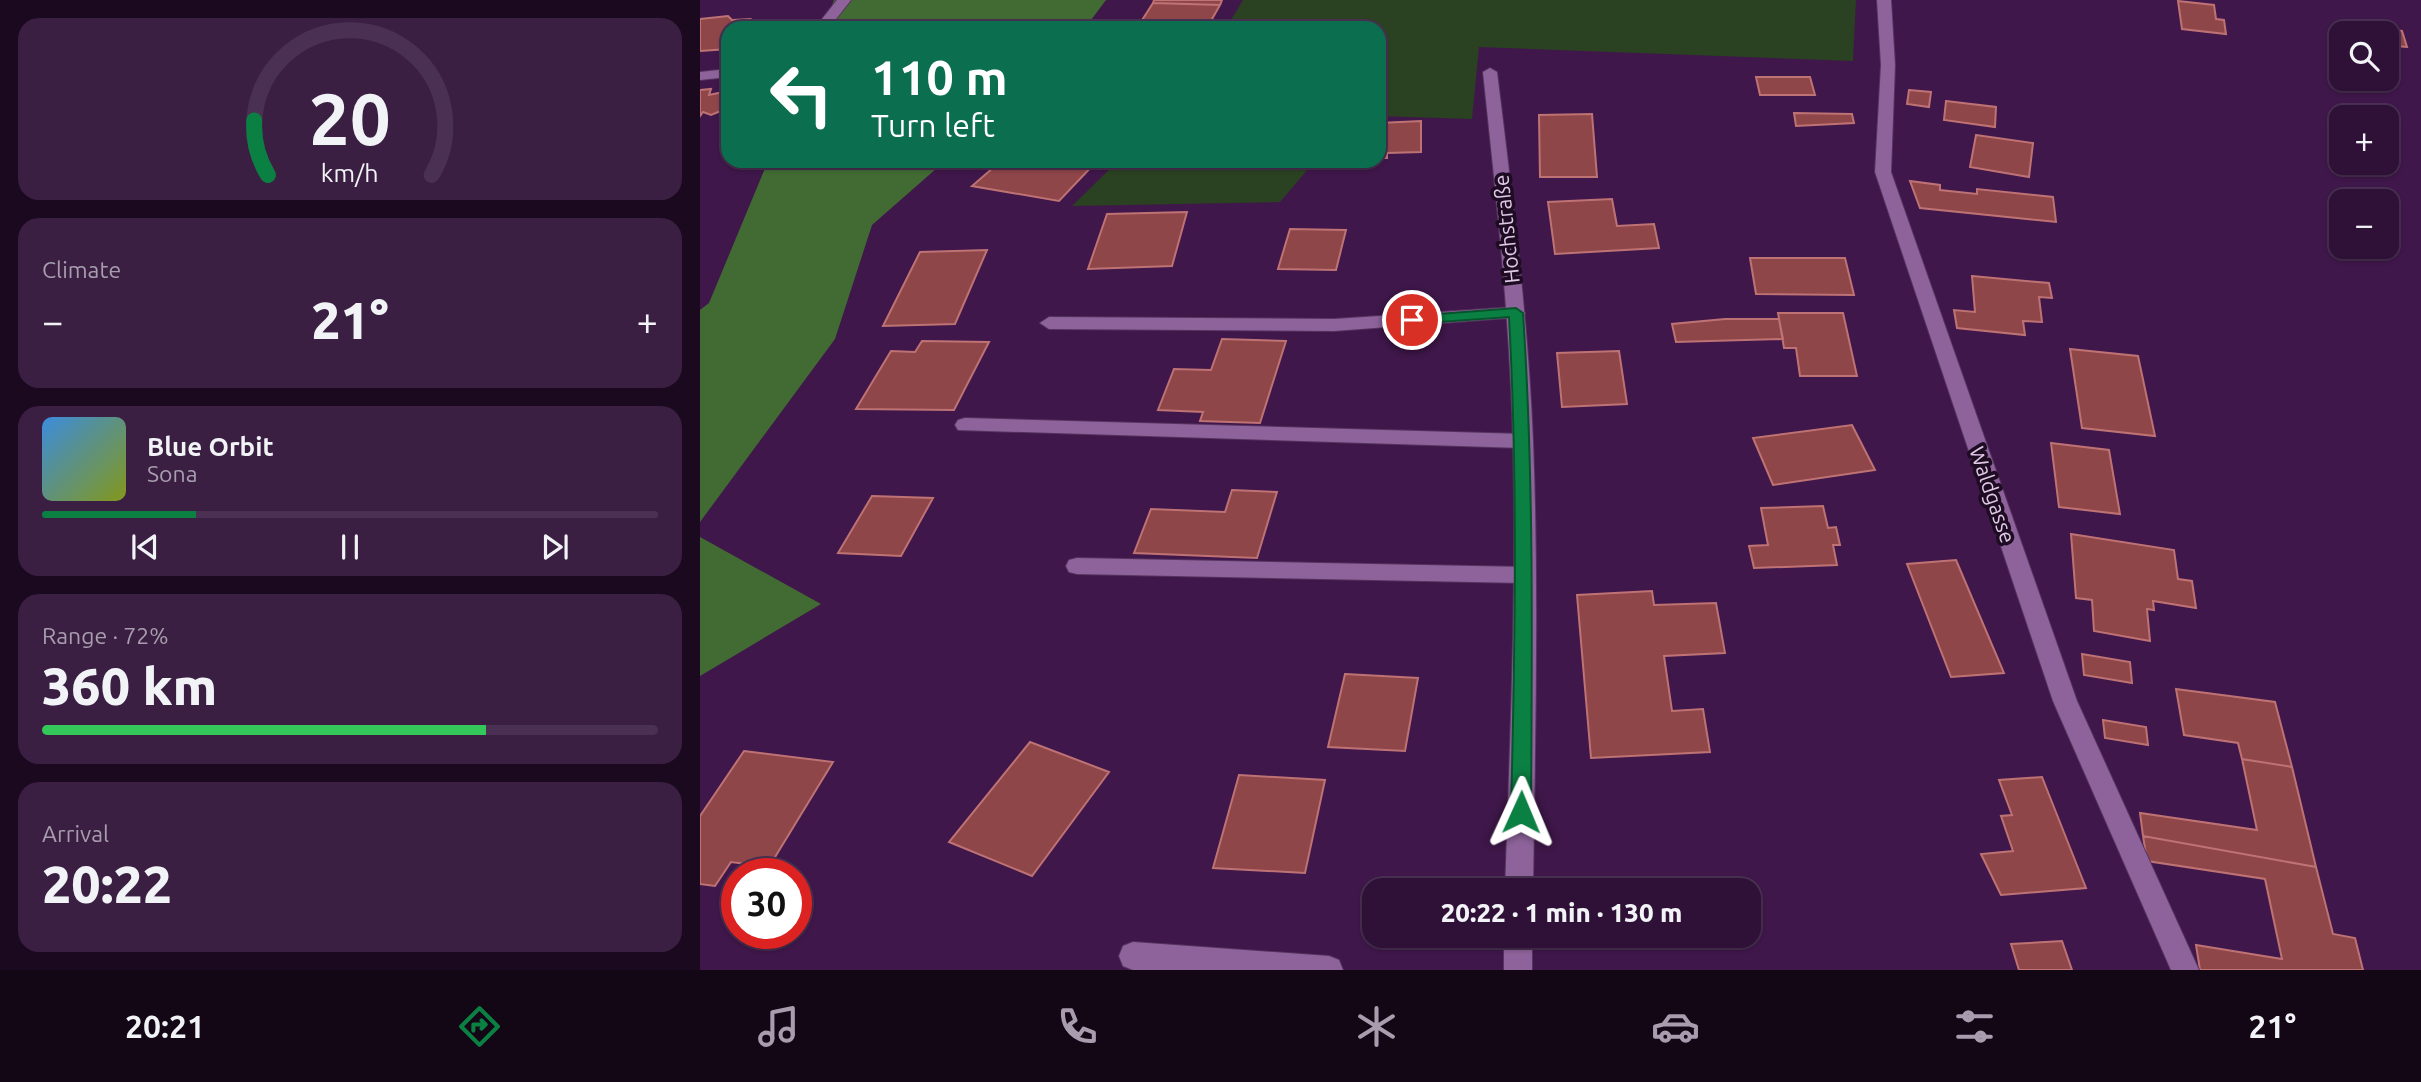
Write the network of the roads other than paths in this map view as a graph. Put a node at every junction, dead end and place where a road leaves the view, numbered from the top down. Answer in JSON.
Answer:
{"nodes":[{"id":1,"x":844,"y":0,"type":"edge"},
{"id":2,"x":1884,"y":0,"type":"edge"},
{"id":3,"x":828,"y":21,"type":"edge"},
{"id":4,"x":1490,"y":72,"type":"dead end"},
{"id":5,"x":721,"y":74,"type":"edge"},
{"id":6,"x":700,"y":76,"type":"edge"},
{"id":7,"x":1516,"y":313,"type":"junction"},
{"id":8,"x":1049,"y":323,"type":"dead end"},
{"id":9,"x":965,"y":425,"type":"dead end"},
{"id":10,"x":1523,"y":440,"type":"junction"},
{"id":11,"x":1077,"y":566,"type":"dead end"},
{"id":12,"x":1525,"y":575,"type":"junction"},
{"id":13,"x":1519,"y":878,"type":"edge"},
{"id":14,"x":1518,"y":948,"type":"edge"},
{"id":15,"x":1133,"y":956,"type":"dead end"},
{"id":16,"x":1329,"y":970,"type":"edge"},
{"id":17,"x":1518,"y":970,"type":"edge"},
{"id":18,"x":2185,"y":970,"type":"edge"}],
"edges":[{"from":1,"to":3,"type":"street"},
{"from":2,"to":18,"type":"street","name":"Waldgasse"},
{"from":4,"to":7,"type":"street","name":"Hochstraße"},
{"from":5,"to":6,"type":"street"},
{"from":7,"to":8,"type":"street"},
{"from":7,"to":10,"type":"street","name":"Hochstraße"},
{"from":9,"to":10,"type":"street"},
{"from":10,"to":12,"type":"street","name":"Hochstraße"},
{"from":11,"to":12,"type":"street"},
{"from":12,"to":13,"type":"street","name":"Hochstraße"},
{"from":14,"to":17,"type":"street"},
{"from":15,"to":16,"type":"street"}]}
